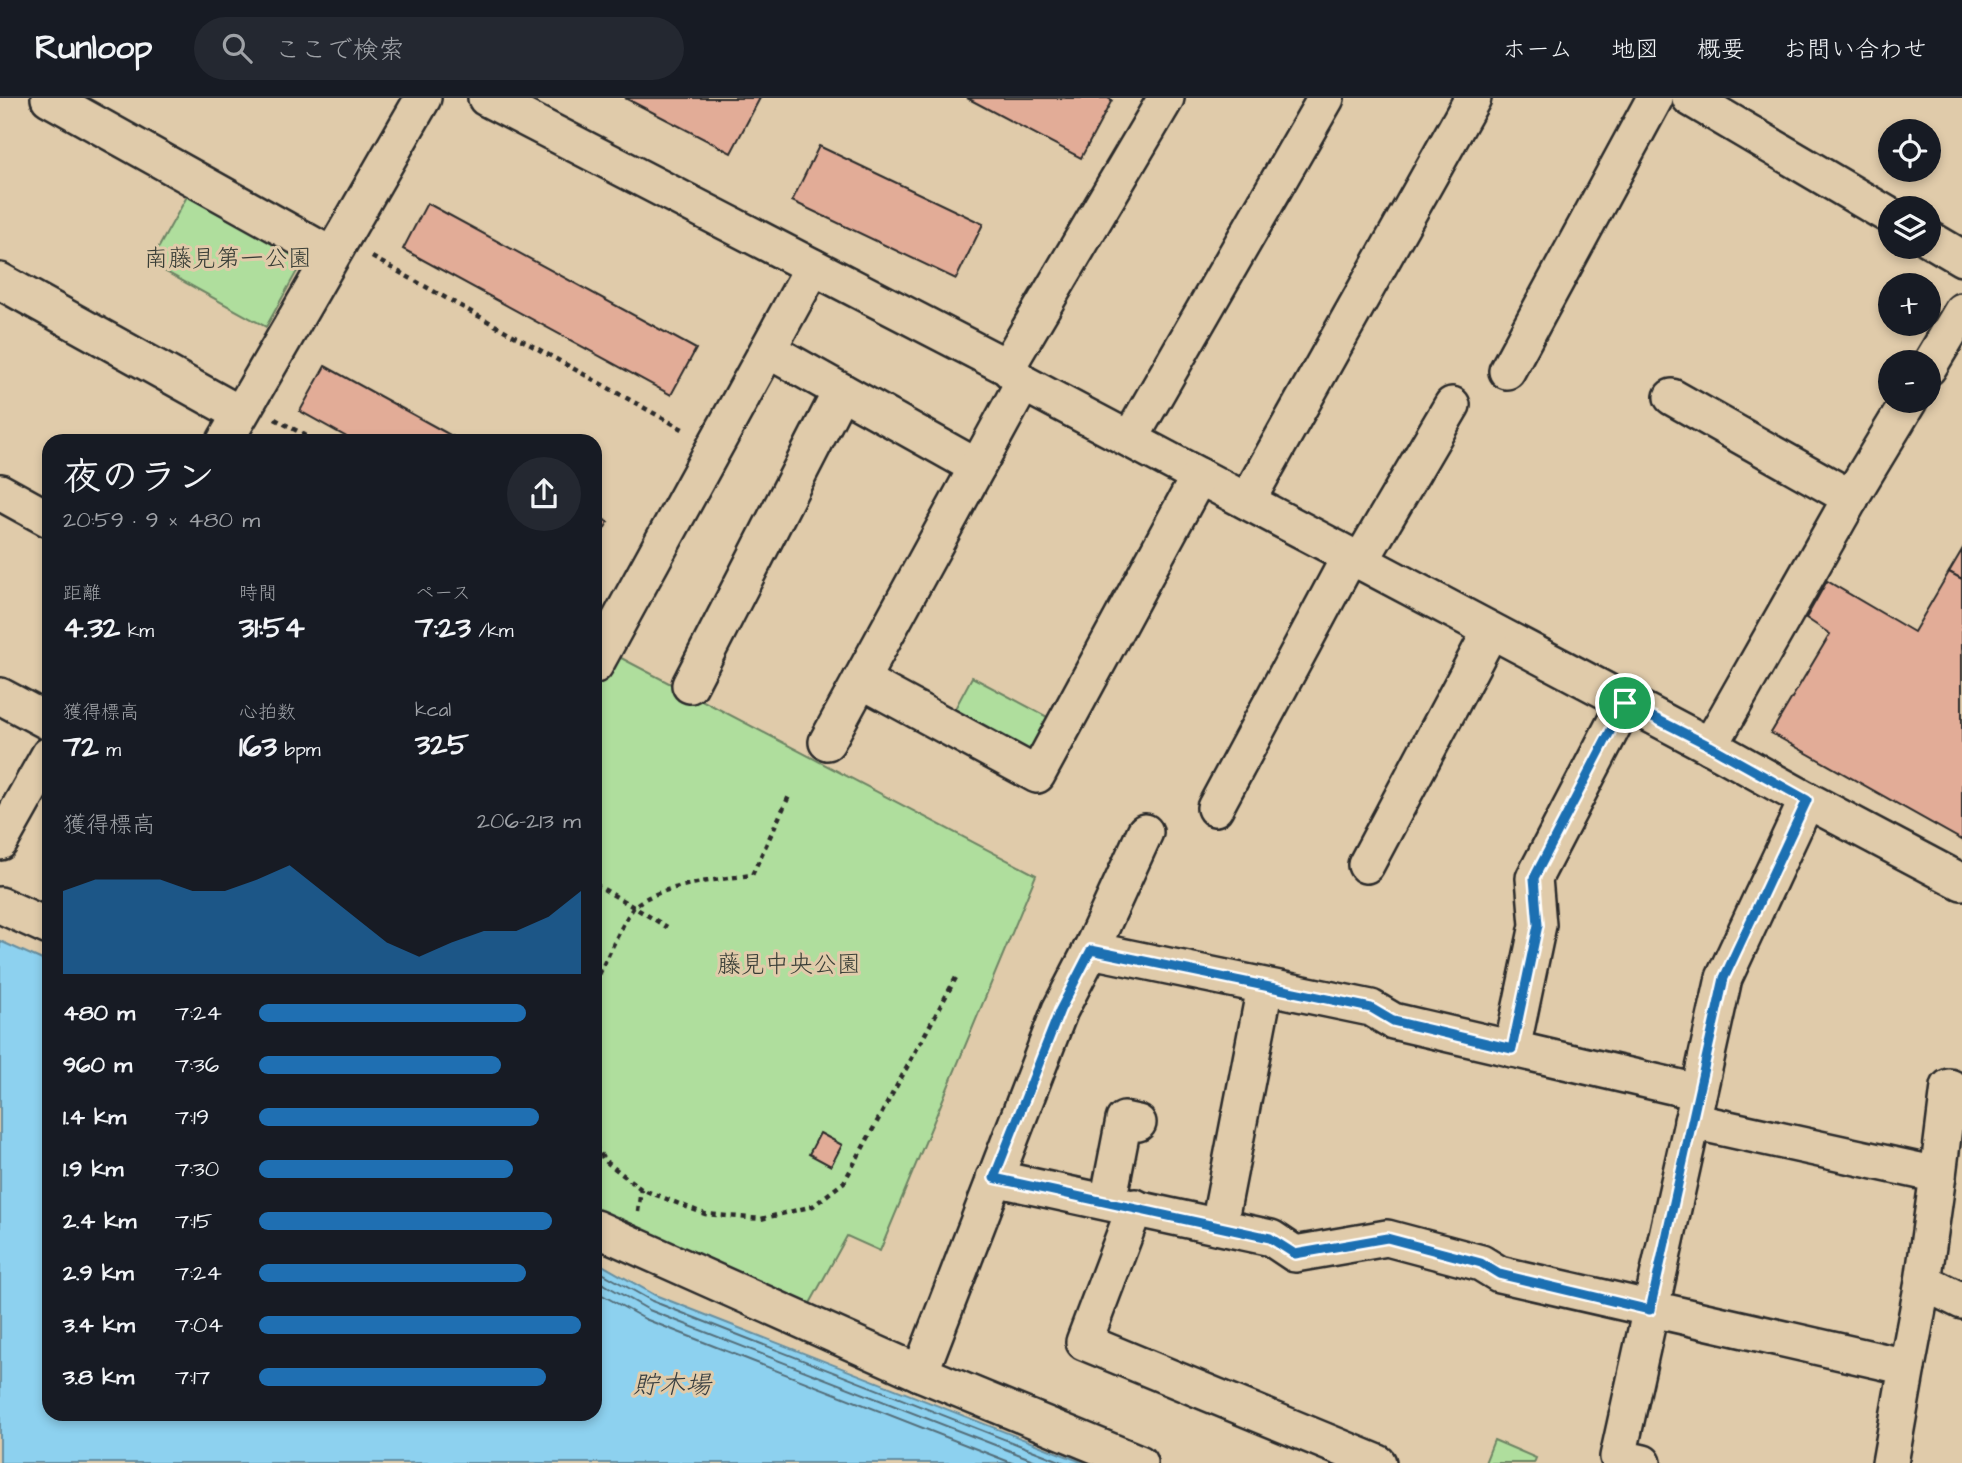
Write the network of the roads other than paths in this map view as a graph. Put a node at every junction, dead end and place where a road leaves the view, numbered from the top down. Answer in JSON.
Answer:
{"nodes":[{"id":1,"x":49,"y":98,"type":"edge"},
{"id":2,"x":423,"y":98,"type":"edge"},
{"id":3,"x":486,"y":98,"type":"edge"},
{"id":4,"x":1166,"y":98,"type":"edge"},
{"id":5,"x":1326,"y":98,"type":"edge"},
{"id":6,"x":1473,"y":98,"type":"edge"},
{"id":7,"x":1655,"y":98,"type":"edge"},
{"id":8,"x":1690,"y":98,"type":"edge"},
{"id":9,"x":1878,"y":209,"type":"edge"},
{"id":10,"x":1941,"y":246,"type":"edge"},
{"id":11,"x":336,"y":248,"type":"junction"},
{"id":12,"x":1962,"y":258,"type":"edge"},
{"id":13,"x":813,"y":267,"type":"junction"},
{"id":14,"x":0,"y":281,"type":"edge"},
{"id":15,"x":1962,"y":311,"type":"edge"},
{"id":16,"x":768,"y":350,"type":"junction"},
{"id":17,"x":1939,"y":350,"type":"edge"},
{"id":18,"x":1507,"y":371,"type":"dead end"},
{"id":19,"x":1015,"y":375,"type":"junction"},
{"id":20,"x":841,"y":391,"type":"junction"},
{"id":21,"x":1672,"y":397,"type":"dead end"},
{"id":22,"x":1452,"y":405,"type":"dead end"},
{"id":23,"x":1902,"y":413,"type":"edge"},
{"id":24,"x":237,"y":419,"type":"edge"},
{"id":25,"x":1130,"y":439,"type":"junction"},
{"id":26,"x":977,"y":467,"type":"junction"},
{"id":27,"x":1199,"y":476,"type":"junction"},
{"id":28,"x":0,"y":492,"type":"edge"},
{"id":29,"x":1851,"y":498,"type":"junction"},
{"id":30,"x":1247,"y":501,"type":"junction"},
{"id":31,"x":42,"y":515,"type":"edge"},
{"id":32,"x":1355,"y":559,"type":"junction"},
{"id":33,"x":1490,"y":632,"type":"junction"},
{"id":34,"x":602,"y":653,"type":"edge"},
{"id":35,"x":861,"y":680,"type":"junction"},
{"id":36,"x":690,"y":685,"type":"dead end"},
{"id":37,"x":0,"y":696,"type":"edge"},
{"id":38,"x":1625,"y":703,"type":"junction"},
{"id":39,"x":42,"y":718,"type":"edge"},
{"id":40,"x":827,"y":742,"type":"dead end"},
{"id":41,"x":1710,"y":746,"type":"junction"},
{"id":42,"x":42,"y":767,"type":"edge"},
{"id":43,"x":1807,"y":800,"type":"junction"},
{"id":44,"x":1215,"y":808,"type":"dead end"},
{"id":45,"x":1145,"y":832,"type":"dead end"},
{"id":46,"x":0,"y":842,"type":"edge"},
{"id":47,"x":1366,"y":864,"type":"dead end"},
{"id":48,"x":1962,"y":882,"type":"edge"},
{"id":49,"x":0,"y":905,"type":"edge"},
{"id":50,"x":42,"y":923,"type":"edge"},
{"id":51,"x":1091,"y":950,"type":"junction"},
{"id":52,"x":1265,"y":987,"type":"junction"},
{"id":53,"x":1512,"y":1049,"type":"junction"},
{"id":54,"x":1962,"y":1093,"type":"edge"},
{"id":55,"x":1695,"y":1106,"type":"junction"},
{"id":56,"x":1138,"y":1123,"type":"dead end"},
{"id":57,"x":1938,"y":1175,"type":"junction"},
{"id":58,"x":994,"y":1178,"type":"junction"},
{"id":59,"x":1121,"y":1204,"type":"junction"},
{"id":60,"x":1219,"y":1225,"type":"junction"},
{"id":61,"x":602,"y":1231,"type":"edge"},
{"id":62,"x":1923,"y":1282,"type":"junction"},
{"id":63,"x":1962,"y":1301,"type":"edge"},
{"id":64,"x":1650,"y":1310,"type":"junction"},
{"id":65,"x":1908,"y":1367,"type":"junction"},
{"id":66,"x":920,"y":1373,"type":"junction"},
{"id":67,"x":1139,"y":1463,"type":"edge"},
{"id":68,"x":1378,"y":1463,"type":"edge"},
{"id":69,"x":1643,"y":1463,"type":"edge"},
{"id":70,"x":1890,"y":1463,"type":"edge"}],
"edges":[{"from":1,"to":11,"type":"street"},
{"from":2,"to":11,"type":"street"},
{"from":3,"to":13,"type":"street"},
{"from":4,"to":19,"type":"street"},
{"from":5,"to":25,"type":"street"},
{"from":6,"to":30,"type":"street"},
{"from":7,"to":18,"type":"street"},
{"from":8,"to":9,"type":"street"},
{"from":10,"to":12,"type":"street"},
{"from":11,"to":24,"type":"street"},
{"from":13,"to":16,"type":"street"},
{"from":13,"to":19,"type":"street"},
{"from":14,"to":24,"type":"street"},
{"from":15,"to":17,"type":"street"},
{"from":16,"to":20,"type":"street"},
{"from":16,"to":34,"type":"street"},
{"from":19,"to":25,"type":"street"},
{"from":19,"to":26,"type":"street"},
{"from":20,"to":26,"type":"street"},
{"from":20,"to":36,"type":"street"},
{"from":21,"to":29,"type":"street"},
{"from":22,"to":32,"type":"street"},
{"from":23,"to":29,"type":"street"},
{"from":25,"to":27,"type":"street"},
{"from":26,"to":35,"type":"street"},
{"from":27,"to":30,"type":"street"},
{"from":27,"to":35,"type":"street"},
{"from":28,"to":31,"type":"street"},
{"from":29,"to":41,"type":"street"},
{"from":30,"to":32,"type":"street"},
{"from":32,"to":33,"type":"street"},
{"from":32,"to":44,"type":"street"},
{"from":33,"to":38,"type":"street"},
{"from":33,"to":47,"type":"street"},
{"from":35,"to":40,"type":"street"},
{"from":37,"to":39,"type":"street"},
{"from":38,"to":41,"type":"street"},
{"from":38,"to":53,"type":"street"},
{"from":41,"to":43,"type":"street"},
{"from":42,"to":46,"type":"street"},
{"from":43,"to":48,"type":"street"},
{"from":43,"to":55,"type":"street"},
{"from":45,"to":51,"type":"street"},
{"from":49,"to":50,"type":"street"},
{"from":51,"to":52,"type":"street"},
{"from":51,"to":58,"type":"street"},
{"from":52,"to":53,"type":"street"},
{"from":52,"to":60,"type":"street"},
{"from":53,"to":55,"type":"street"},
{"from":54,"to":57,"type":"street"},
{"from":55,"to":57,"type":"street"},
{"from":55,"to":64,"type":"street"},
{"from":56,"to":59,"type":"street"},
{"from":57,"to":62,"type":"street"},
{"from":58,"to":59,"type":"street"},
{"from":58,"to":66,"type":"street"},
{"from":59,"to":60,"type":"street"},
{"from":59,"to":68,"type":"street"},
{"from":60,"to":64,"type":"street"},
{"from":61,"to":66,"type":"street"},
{"from":62,"to":63,"type":"street"},
{"from":62,"to":65,"type":"street"},
{"from":64,"to":65,"type":"street"},
{"from":64,"to":69,"type":"street"},
{"from":65,"to":70,"type":"street"},
{"from":66,"to":67,"type":"street"}]}
